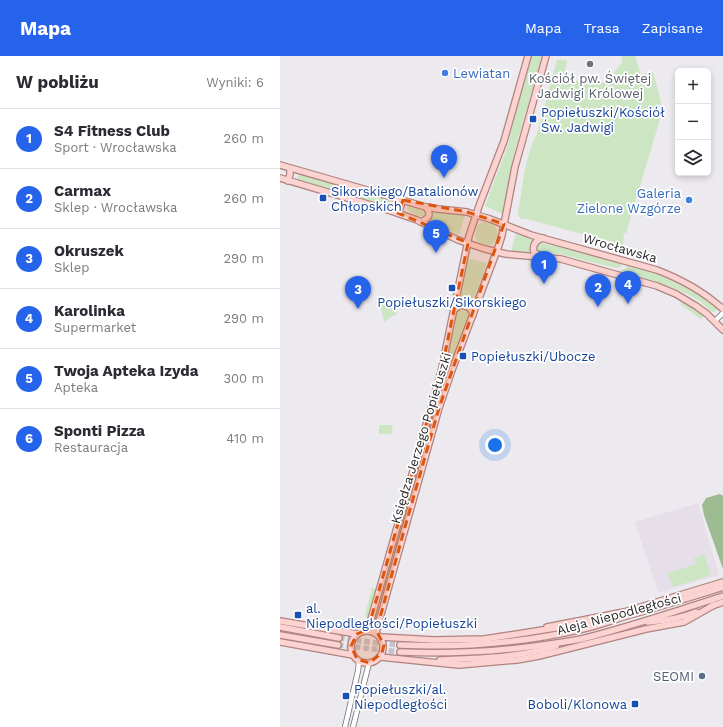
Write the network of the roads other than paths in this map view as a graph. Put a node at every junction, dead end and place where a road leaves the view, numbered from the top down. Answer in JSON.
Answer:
{"nodes":[{"id":1,"x":528,"y":56,"type":"edge"},
{"id":2,"x":546,"y":56,"type":"edge"},
{"id":3,"x":280,"y":165,"type":"edge"},
{"id":4,"x":290,"y":169,"type":"junction"},
{"id":5,"x":280,"y":178,"type":"edge"},
{"id":6,"x":288,"y":181,"type":"junction"},
{"id":7,"x":403,"y":200,"type":"junction"},
{"id":8,"x":426,"y":207,"type":"junction"},
{"id":9,"x":398,"y":213,"type":"junction"},
{"id":10,"x":476,"y":215,"type":"junction"},
{"id":11,"x":421,"y":222,"type":"junction"},
{"id":12,"x":504,"y":224,"type":"junction"},
{"id":13,"x":543,"y":238,"type":"junction"},
{"id":14,"x":468,"y":244,"type":"junction"},
{"id":15,"x":496,"y":252,"type":"junction"},
{"id":16,"x":540,"y":257,"type":"junction"},
{"id":17,"x":723,"y":309,"type":"edge"},
{"id":18,"x":454,"y":310,"type":"junction"},
{"id":19,"x":723,"y":313,"type":"edge"},
{"id":20,"x":473,"y":316,"type":"junction"},
{"id":21,"x":715,"y":321,"type":"junction"},
{"id":22,"x":723,"y":330,"type":"edge"},
{"id":23,"x":431,"y":404,"type":"junction"},
{"id":24,"x":439,"y":408,"type":"junction"},
{"id":25,"x":723,"y":582,"type":"edge"},
{"id":26,"x":723,"y":587,"type":"edge"},
{"id":27,"x":723,"y":596,"type":"edge"},
{"id":28,"x":723,"y":602,"type":"edge"},
{"id":29,"x":714,"y":605,"type":"junction"},
{"id":30,"x":628,"y":616,"type":"junction"},
{"id":31,"x":280,"y":621,"type":"edge"},
{"id":32,"x":628,"y":625,"type":"junction"},
{"id":33,"x":280,"y":627,"type":"edge"},
{"id":34,"x":368,"y":630,"type":"junction"},
{"id":35,"x":523,"y":633,"type":"junction"},
{"id":36,"x":357,"y":634,"type":"junction"},
{"id":37,"x":280,"y":635,"type":"edge"},
{"id":38,"x":379,"y":635,"type":"junction"},
{"id":39,"x":339,"y":638,"type":"tunnel mouth"},
{"id":40,"x":579,"y":639,"type":"junction"},
{"id":41,"x":280,"y":642,"type":"edge"},
{"id":42,"x":338,"y":645,"type":"tunnel mouth"},
{"id":43,"x":400,"y":645,"type":"tunnel mouth"},
{"id":44,"x":400,"y":652,"type":"tunnel mouth"},
{"id":45,"x":353,"y":655,"type":"junction"},
{"id":46,"x":380,"y":657,"type":"junction"},
{"id":47,"x":359,"y":661,"type":"junction"},
{"id":48,"x":421,"y":661,"type":"junction"},
{"id":49,"x":369,"y":663,"type":"junction"},
{"id":50,"x":345,"y":727,"type":"edge"},
{"id":51,"x":353,"y":727,"type":"edge"}],
"edges":[{"from":1,"to":10,"type":"main road"},
{"from":2,"to":12,"type":"main road"},
{"from":3,"to":4,"type":"main road","name":"Wrocławska"},
{"from":4,"to":6,"type":"main road"},
{"from":4,"to":7,"type":"main road","name":"Wrocławska"},
{"from":5,"to":6,"type":"main road","name":"Wrocławska"},
{"from":6,"to":9,"type":"main road","name":"Wrocławska"},
{"from":7,"to":8,"type":"main road","name":"Wrocławska"},
{"from":7,"to":9,"type":"main road"},
{"from":8,"to":10,"type":"main road","name":"Wrocławska"},
{"from":8,"to":11,"type":"main road"},
{"from":9,"to":11,"type":"main road","name":"Wrocławska"},
{"from":10,"to":12,"type":"main road","name":"Wrocławska"},
{"from":10,"to":14,"type":"main road","name":"Księdza Jerzego Popiełuszki"},
{"from":11,"to":14,"type":"main road","name":"Wrocławska"},
{"from":12,"to":13,"type":"main road","name":"Wrocławska"},
{"from":12,"to":15,"type":"main road","name":"Księdza Jerzego Popiełuszki"},
{"from":13,"to":16,"type":"main road"},
{"from":13,"to":17,"type":"main road","name":"Wrocławska"},
{"from":14,"to":15,"type":"main road","name":"Wrocławska"},
{"from":14,"to":18,"type":"main road","name":"Księdza Jerzego Popiełuszki"},
{"from":15,"to":16,"type":"main road","name":"Wrocławska"},
{"from":15,"to":20,"type":"main road","name":"Księdza Jerzego Popiełuszki"},
{"from":16,"to":21,"type":"main road","name":"Wrocławska"},
{"from":18,"to":20,"type":"main road"},
{"from":18,"to":23,"type":"main road","name":"Księdza Jerzego Popiełuszki"},
{"from":19,"to":21,"type":"street"},
{"from":20,"to":24,"type":"main road","name":"Księdza Jerzego Popiełuszki"},
{"from":21,"to":22,"type":"main road","name":"Wrocławska"},
{"from":23,"to":24,"type":"main road"},
{"from":23,"to":34,"type":"main road","name":"Księdza Jerzego Popiełuszki"},
{"from":24,"to":38,"type":"main road","name":"Księdza Jerzego Popiełuszki"},
{"from":25,"to":35,"type":"main road"},
{"from":26,"to":30,"type":"main road","name":"Aleja Niepodległości"},
{"from":27,"to":32,"type":"main road","name":"Aleja Niepodległości"},
{"from":28,"to":29,"type":"main road"},
{"from":29,"to":32,"type":"main road"},
{"from":29,"to":48,"type":"main road"},
{"from":30,"to":35,"type":"main road"},
{"from":30,"to":43,"type":"main road","name":"Aleja Niepodległości"},
{"from":31,"to":36,"type":"main road"},
{"from":32,"to":40,"type":"main road","name":"Aleja Niepodległości"},
{"from":33,"to":39,"type":"main road"},
{"from":34,"to":36,"type":"main road"},
{"from":34,"to":38,"type":"main road"},
{"from":35,"to":38,"type":"main road"},
{"from":36,"to":45,"type":"main road"},
{"from":37,"to":42,"type":"main road"},
{"from":38,"to":46,"type":"main road"},
{"from":40,"to":44,"type":"main road","name":"Aleja Niepodległości"},
{"from":40,"to":48,"type":"main road"},
{"from":41,"to":45,"type":"main road"},
{"from":45,"to":47,"type":"main road"},
{"from":46,"to":48,"type":"main road"},
{"from":46,"to":49,"type":"main road"},
{"from":47,"to":49,"type":"main road"},
{"from":47,"to":50,"type":"street"},
{"from":49,"to":51,"type":"street"}]}
